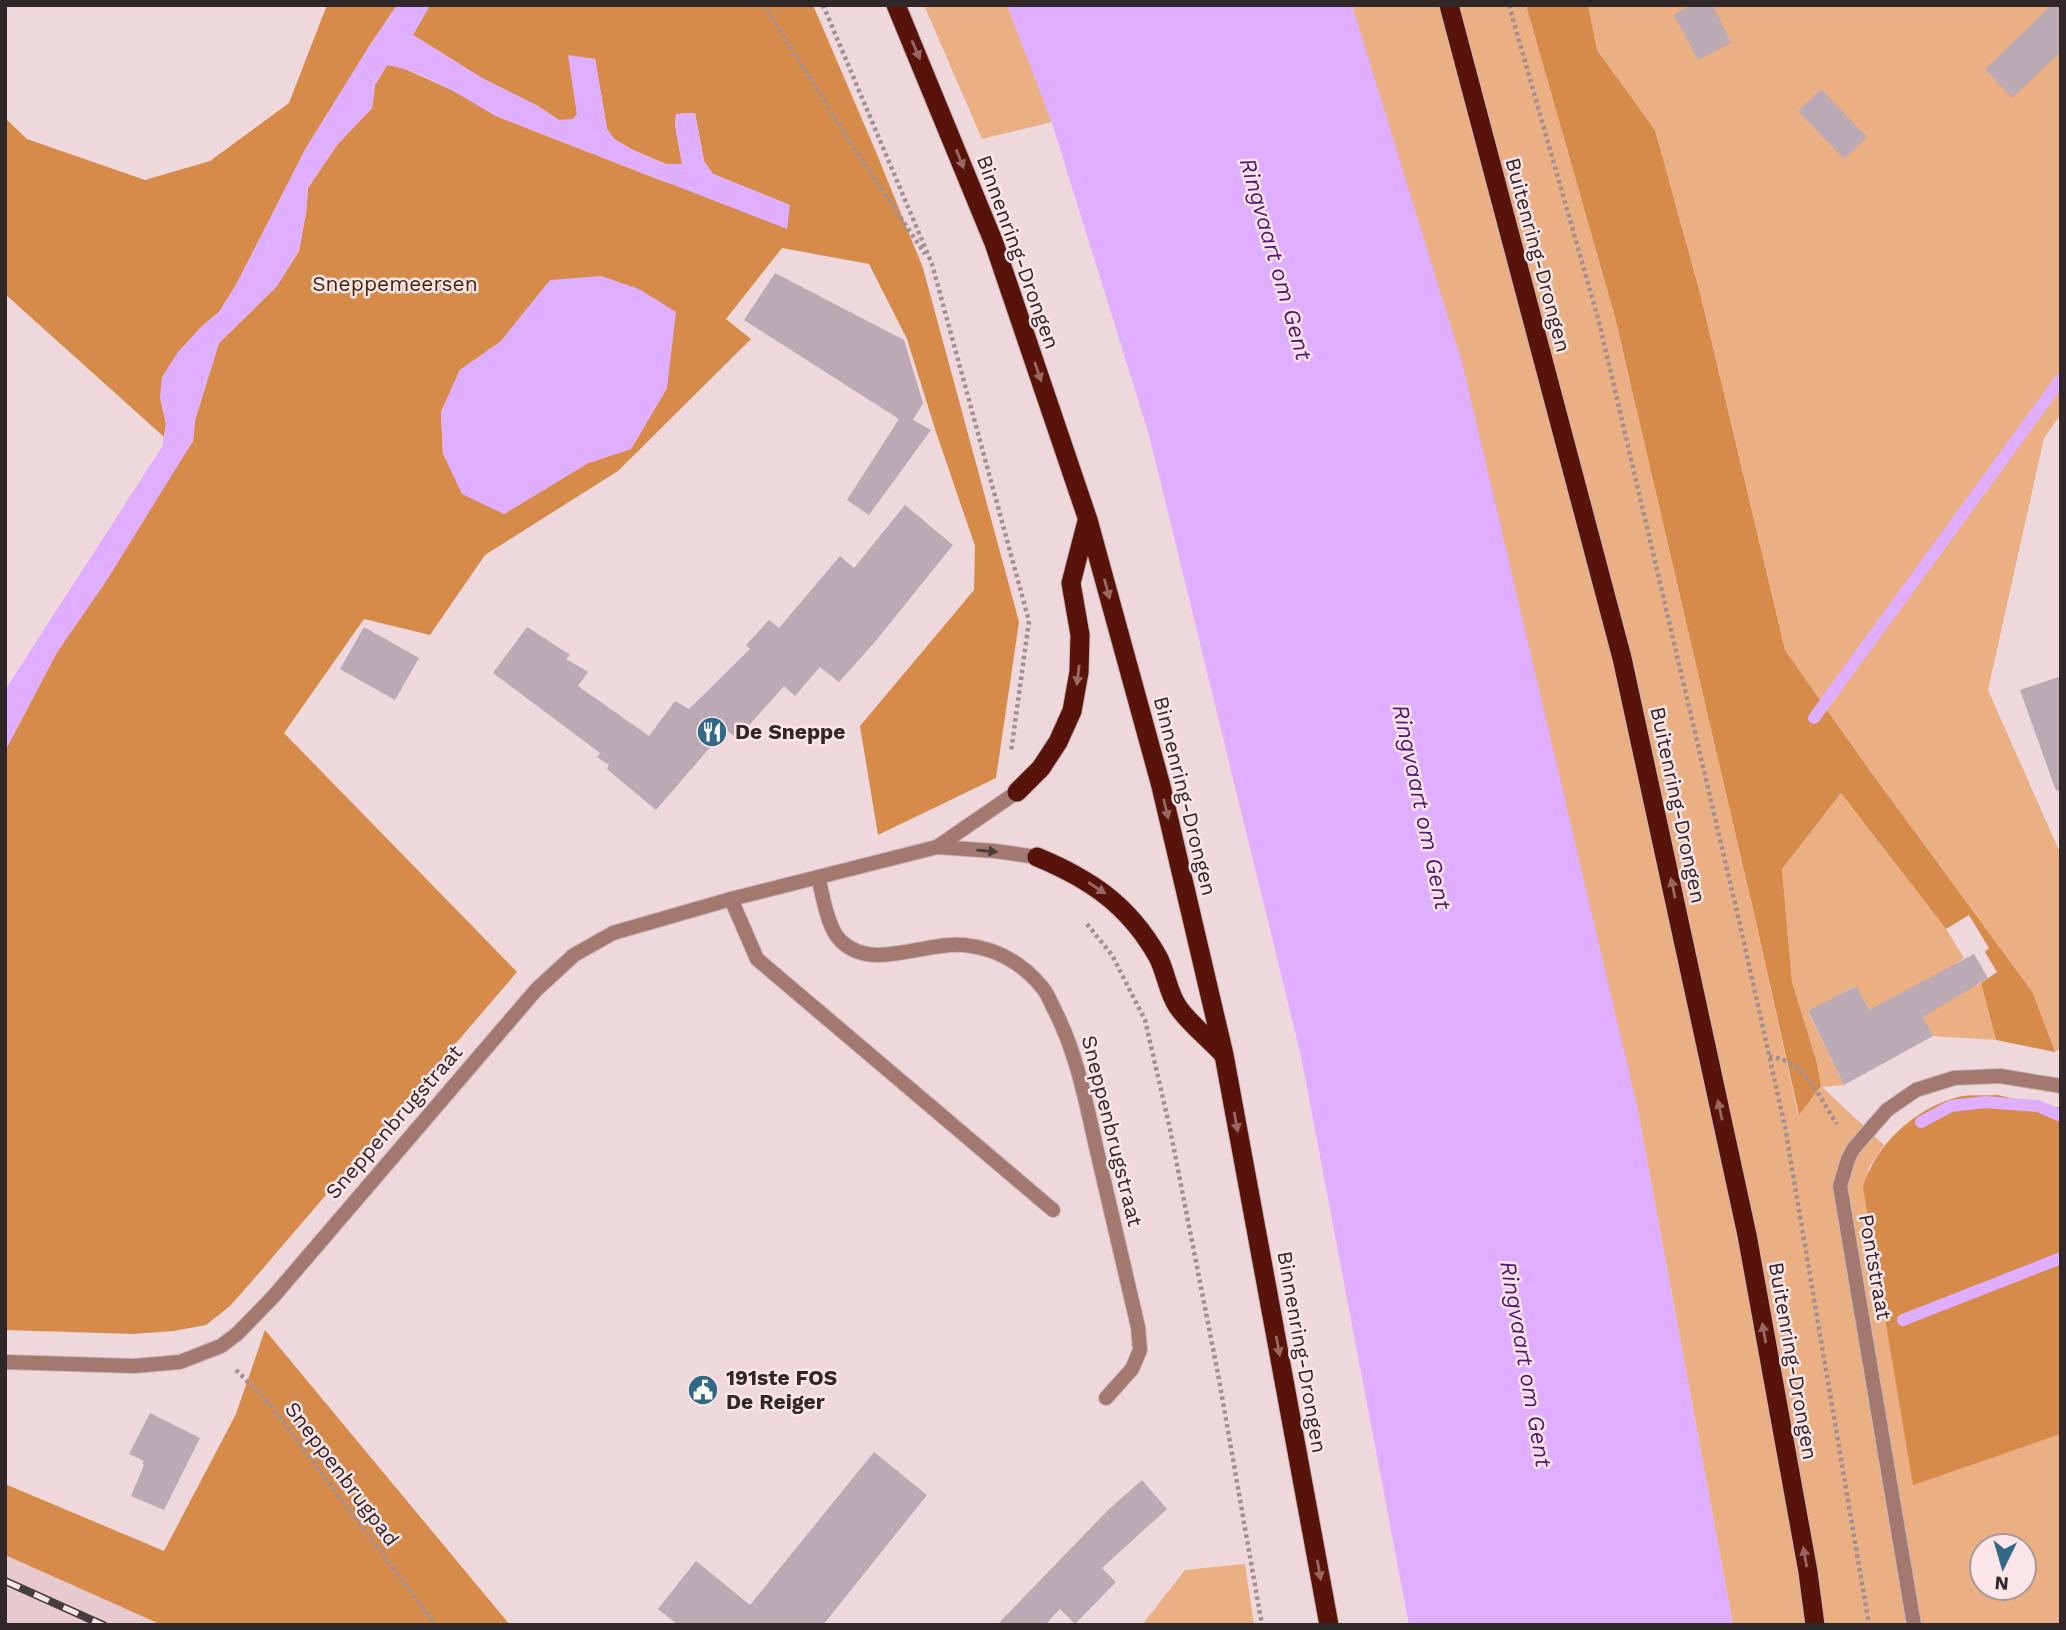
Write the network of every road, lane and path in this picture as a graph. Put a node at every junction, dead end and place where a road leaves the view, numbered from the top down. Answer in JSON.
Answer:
{"nodes":[{"id":1,"x":764,"y":5,"type":"edge"},
{"id":2,"x":823,"y":5,"type":"edge"},
{"id":3,"x":897,"y":5,"type":"edge"},
{"id":4,"x":1449,"y":5,"type":"edge"},
{"id":5,"x":1509,"y":5,"type":"edge"},
{"id":6,"x":932,"y":264,"type":"junction"},
{"id":7,"x":1087,"y":520,"type":"junction"},
{"id":8,"x":1017,"y":792,"type":"junction"},
{"id":9,"x":937,"y":847,"type":"junction"},
{"id":10,"x":1037,"y":857,"type":"joint"},
{"id":11,"x":818,"y":877,"type":"junction"},
{"id":12,"x":731,"y":899,"type":"junction"},
{"id":13,"x":1081,"y":916,"type":"dead end"},
{"id":14,"x":1224,"y":1055,"type":"junction"},
{"id":15,"x":1769,"y":1057,"type":"junction"},
{"id":16,"x":2061,"y":1086,"type":"edge"},
{"id":17,"x":1854,"y":1148,"type":"junction"},
{"id":18,"x":1053,"y":1210,"type":"dead end"},
{"id":19,"x":220,"y":1346,"type":"junction"},
{"id":20,"x":5,"y":1362,"type":"edge"},
{"id":21,"x":1106,"y":1398,"type":"dead end"},
{"id":22,"x":436,"y":1625,"type":"edge"},
{"id":23,"x":1262,"y":1625,"type":"edge"},
{"id":24,"x":1329,"y":1625,"type":"edge"},
{"id":25,"x":1815,"y":1625,"type":"edge"},
{"id":26,"x":1870,"y":1625,"type":"edge"},
{"id":27,"x":1914,"y":1625,"type":"edge"}],
"edges":[{"from":1,"to":6,"type":"path"},
{"from":2,"to":6,"type":"path"},
{"from":3,"to":7,"type":"highway","name":"Binnenring-Drongen","one_way":true},
{"from":25,"to":4,"type":"highway","name":"Buitenring-Drongen","one_way":true},
{"from":5,"to":15,"type":"path"},
{"from":6,"to":8,"type":"path"},
{"from":7,"to":8,"type":"highway","one_way":true},
{"from":7,"to":14,"type":"highway","name":"Binnenring-Drongen","one_way":true},
{"from":8,"to":9,"type":"street"},
{"from":9,"to":10,"type":"street","name":"Sneppenbrugstraat","one_way":true},
{"from":9,"to":11,"type":"street","name":"Sneppenbrugstraat"},
{"from":10,"to":14,"type":"highway","one_way":true},
{"from":11,"to":12,"type":"street","name":"Sneppenbrugstraat"},
{"from":11,"to":21,"type":"street","name":"Sneppenbrugstraat"},
{"from":12,"to":18,"type":"street"},
{"from":12,"to":19,"type":"street","name":"Sneppenbrugstraat"},
{"from":13,"to":23,"type":"path"},
{"from":14,"to":24,"type":"highway","name":"Binnenring-Drongen","one_way":true},
{"from":15,"to":17,"type":"path"},
{"from":15,"to":26,"type":"path"},
{"from":16,"to":17,"type":"street","name":"Pontstraat"},
{"from":17,"to":27,"type":"street","name":"Pontstraat"},
{"from":19,"to":20,"type":"street","name":"Sneppenbrugstraat"},
{"from":19,"to":22,"type":"path","name":"Sneppenbrugpad"}]}
